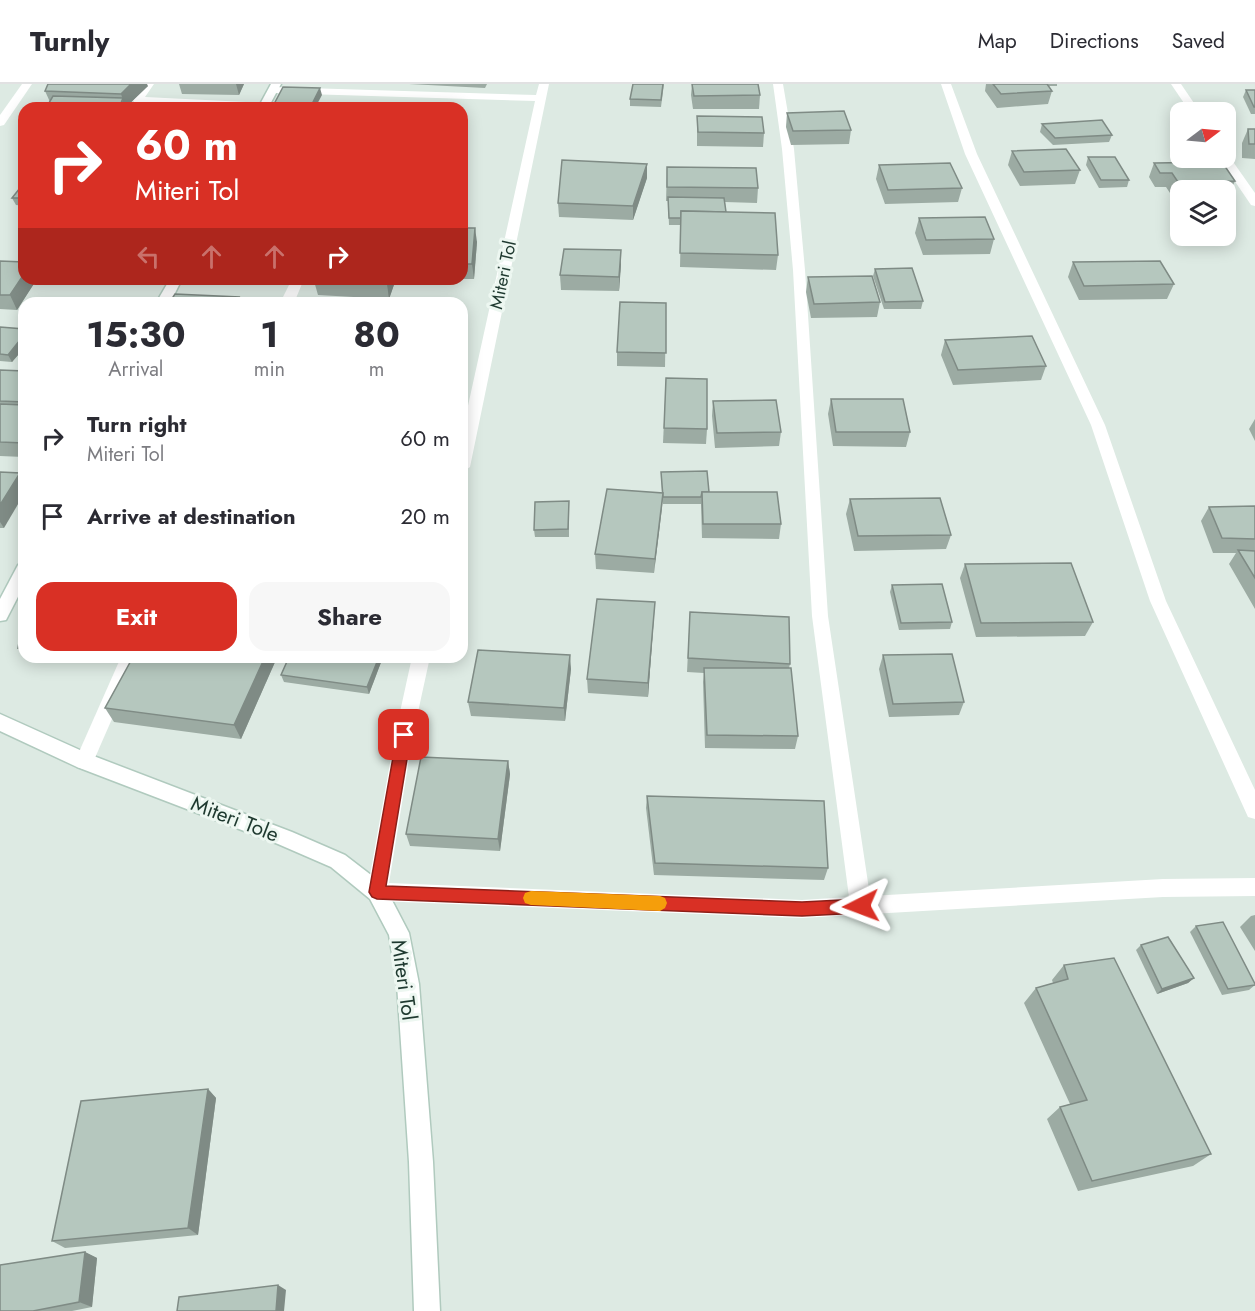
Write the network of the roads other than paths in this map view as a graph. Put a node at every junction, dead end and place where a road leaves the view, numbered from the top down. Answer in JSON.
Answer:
{"nodes":[{"id":1,"x":27,"y":84,"type":"edge"},
{"id":2,"x":149,"y":84,"type":"edge"},
{"id":3,"x":544,"y":84,"type":"edge"},
{"id":4,"x":778,"y":84,"type":"edge"},
{"id":5,"x":946,"y":84,"type":"edge"},
{"id":6,"x":1176,"y":84,"type":"edge"},
{"id":7,"x":275,"y":87,"type":"edge"},
{"id":8,"x":381,"y":89,"type":"edge"},
{"id":9,"x":541,"y":98,"type":"junction"},
{"id":10,"x":174,"y":102,"type":"edge"},
{"id":11,"x":267,"y":102,"type":"edge"},
{"id":12,"x":1188,"y":102,"type":"edge"},
{"id":13,"x":0,"y":123,"type":"edge"},
{"id":14,"x":1232,"y":168,"type":"edge"},
{"id":15,"x":1255,"y":202,"type":"edge"},
{"id":16,"x":468,"y":438,"type":"edge"},
{"id":17,"x":18,"y":580,"type":"edge"},
{"id":18,"x":0,"y":615,"type":"edge"},
{"id":19,"x":127,"y":663,"type":"edge"},
{"id":20,"x":420,"y":663,"type":"edge"},
{"id":21,"x":0,"y":721,"type":"edge"},
{"id":22,"x":84,"y":761,"type":"junction"},
{"id":23,"x":1255,"y":812,"type":"edge"},
{"id":24,"x":1255,"y":887,"type":"edge"},
{"id":25,"x":377,"y":892,"type":"junction"},
{"id":26,"x":861,"y":906,"type":"junction"},
{"id":27,"x":427,"y":1311,"type":"edge"}],
"edges":[{"from":1,"to":13,"type":"street"},
{"from":2,"to":10,"type":"street"},
{"from":3,"to":9,"type":"street","name":"Miteri Tol"},
{"from":4,"to":26,"type":"street"},
{"from":5,"to":23,"type":"street"},
{"from":6,"to":12,"type":"street"},
{"from":7,"to":8,"type":"street"},
{"from":7,"to":11,"type":"street"},
{"from":8,"to":9,"type":"street"},
{"from":9,"to":16,"type":"street","name":"Miteri Tol"},
{"from":14,"to":15,"type":"street"},
{"from":17,"to":18,"type":"street"},
{"from":19,"to":22,"type":"street"},
{"from":20,"to":25,"type":"street"},
{"from":21,"to":22,"type":"street","name":"Miteri Tole"},
{"from":22,"to":25,"type":"street","name":"Miteri Tole"},
{"from":24,"to":26,"type":"street"},
{"from":25,"to":26,"type":"street"},
{"from":25,"to":27,"type":"street","name":"Miteri Tol"}]}
